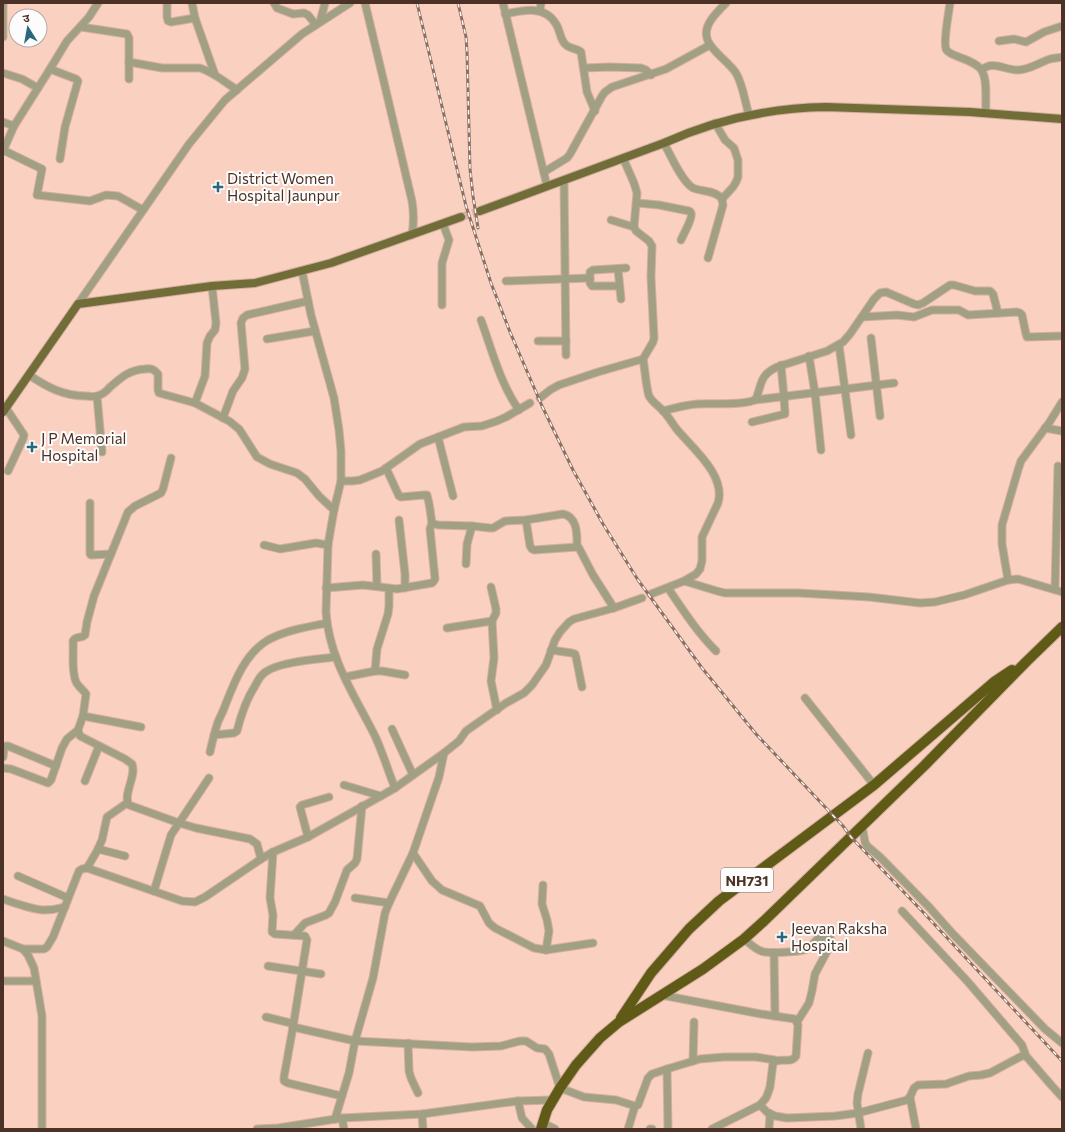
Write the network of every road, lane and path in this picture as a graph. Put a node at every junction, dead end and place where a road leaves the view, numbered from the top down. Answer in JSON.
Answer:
{"nodes":[{"id":1,"x":98,"y":3,"type":"edge"},
{"id":2,"x":167,"y":3,"type":"edge"},
{"id":3,"x":192,"y":3,"type":"edge"},
{"id":4,"x":274,"y":3,"type":"edge"},
{"id":5,"x":325,"y":3,"type":"edge"},
{"id":6,"x":350,"y":3,"type":"edge"},
{"id":7,"x":365,"y":3,"type":"edge"},
{"id":8,"x":503,"y":3,"type":"edge"},
{"id":9,"x":541,"y":3,"type":"edge"},
{"id":10,"x":726,"y":3,"type":"edge"},
{"id":11,"x":950,"y":3,"type":"edge"},
{"id":12,"x":3,"y":4,"type":"edge"},
{"id":13,"x":540,"y":11,"type":"junction"},
{"id":14,"x":506,"y":14,"type":"junction"},
{"id":15,"x":195,"y":18,"type":"junction"},
{"id":16,"x":318,"y":23,"type":"junction"},
{"id":17,"x":81,"y":26,"type":"junction"},
{"id":18,"x":1062,"y":26,"type":"edge"},
{"id":19,"x":3,"y":38,"type":"edge"},
{"id":20,"x":999,"y":40,"type":"dead end"},
{"id":21,"x":710,"y":45,"type":"junction"},
{"id":22,"x":1062,"y":57,"type":"edge"},
{"id":23,"x":129,"y":62,"type":"junction"},
{"id":24,"x":584,"y":68,"type":"junction"},
{"id":25,"x":50,"y":69,"type":"junction"},
{"id":26,"x":982,"y":70,"type":"junction"},
{"id":27,"x":3,"y":73,"type":"edge"},
{"id":28,"x":215,"y":75,"type":"junction"},
{"id":29,"x":651,"y":75,"type":"junction"},
{"id":30,"x":129,"y":79,"type":"dead end"},
{"id":31,"x":38,"y":88,"type":"junction"},
{"id":32,"x":237,"y":90,"type":"junction"},
{"id":33,"x":595,"y":111,"type":"junction"},
{"id":34,"x":983,"y":113,"type":"junction"},
{"id":35,"x":749,"y":115,"type":"junction"},
{"id":36,"x":1062,"y":119,"type":"edge"},
{"id":37,"x":3,"y":122,"type":"edge"},
{"id":38,"x":715,"y":123,"type":"junction"},
{"id":39,"x":14,"y":126,"type":"junction"},
{"id":40,"x":664,"y":143,"type":"junction"},
{"id":41,"x":3,"y":150,"type":"edge"},
{"id":42,"x":623,"y":158,"type":"junction"},
{"id":43,"x":60,"y":159,"type":"dead end"},
{"id":44,"x":544,"y":172,"type":"junction"},
{"id":45,"x":564,"y":180,"type":"junction"},
{"id":46,"x":547,"y":186,"type":"junction"},
{"id":47,"x":722,"y":199,"type":"junction"},
{"id":48,"x":637,"y":203,"type":"junction"},
{"id":49,"x":143,"y":210,"type":"junction"},
{"id":50,"x":480,"y":210,"type":"tunnel mouth"},
{"id":51,"x":461,"y":217,"type":"tunnel mouth"},
{"id":52,"x":611,"y":220,"type":"dead end"},
{"id":53,"x":443,"y":224,"type":"junction"},
{"id":54,"x":634,"y":227,"type":"junction"},
{"id":55,"x":412,"y":235,"type":"junction"},
{"id":56,"x":681,"y":240,"type":"dead end"},
{"id":57,"x":708,"y":258,"type":"dead end"},
{"id":58,"x":302,"y":271,"type":"junction"},
{"id":59,"x":590,"y":278,"type":"junction"},
{"id":60,"x":565,"y":279,"type":"junction"},
{"id":61,"x":506,"y":281,"type":"dead end"},
{"id":62,"x":212,"y":286,"type":"junction"},
{"id":63,"x":620,"y":286,"type":"junction"},
{"id":64,"x":621,"y":299,"type":"dead end"},
{"id":65,"x":308,"y":301,"type":"junction"},
{"id":66,"x":78,"y":304,"type":"junction"},
{"id":67,"x":923,"y":304,"type":"junction"},
{"id":68,"x":442,"y":305,"type":"dead end"},
{"id":69,"x":998,"y":313,"type":"junction"},
{"id":70,"x":862,"y":316,"type":"junction"},
{"id":71,"x":918,"y":316,"type":"junction"},
{"id":72,"x":481,"y":320,"type":"dead end"},
{"id":73,"x":316,"y":331,"type":"junction"},
{"id":74,"x":1062,"y":336,"type":"edge"},
{"id":75,"x":871,"y":338,"type":"dead end"},
{"id":76,"x":267,"y":339,"type":"dead end"},
{"id":77,"x":538,"y":341,"type":"dead end"},
{"id":78,"x":566,"y":341,"type":"junction"},
{"id":79,"x":839,"y":345,"type":"junction"},
{"id":80,"x":566,"y":355,"type":"dead end"},
{"id":81,"x":809,"y":356,"type":"junction"},
{"id":82,"x":643,"y":359,"type":"junction"},
{"id":83,"x":781,"y":365,"type":"junction"},
{"id":84,"x":29,"y":375,"type":"junction"},
{"id":85,"x":894,"y":383,"type":"dead end"},
{"id":86,"x":876,"y":385,"type":"junction"},
{"id":87,"x":845,"y":389,"type":"junction"},
{"id":88,"x":816,"y":393,"type":"junction"},
{"id":89,"x":97,"y":396,"type":"junction"},
{"id":90,"x":784,"y":397,"type":"junction"},
{"id":91,"x":540,"y":398,"type":"dead end"},
{"id":92,"x":755,"y":400,"type":"junction"},
{"id":93,"x":1062,"y":402,"type":"edge"},
{"id":94,"x":195,"y":403,"type":"junction"},
{"id":95,"x":530,"y":403,"type":"dead end"},
{"id":96,"x":5,"y":410,"type":"edge"},
{"id":97,"x":519,"y":410,"type":"junction"},
{"id":98,"x":664,"y":411,"type":"junction"},
{"id":99,"x":880,"y":416,"type":"dead end"},
{"id":100,"x":223,"y":418,"type":"junction"},
{"id":101,"x":752,"y":422,"type":"dead end"},
{"id":102,"x":1045,"y":428,"type":"junction"},
{"id":103,"x":1062,"y":431,"type":"edge"},
{"id":104,"x":851,"y":435,"type":"dead end"},
{"id":105,"x":438,"y":437,"type":"junction"},
{"id":106,"x":821,"y":450,"type":"dead end"},
{"id":107,"x":102,"y":452,"type":"dead end"},
{"id":108,"x":171,"y":458,"type":"dead end"},
{"id":109,"x":1058,"y":466,"type":"dead end"},
{"id":110,"x":386,"y":468,"type":"junction"},
{"id":111,"x":8,"y":471,"type":"dead end"},
{"id":112,"x":341,"y":481,"type":"junction"},
{"id":113,"x":454,"y":496,"type":"dead end"},
{"id":114,"x":90,"y":503,"type":"dead end"},
{"id":115,"x":334,"y":510,"type":"junction"},
{"id":116,"x":399,"y":520,"type":"dead end"},
{"id":117,"x":526,"y":520,"type":"junction"},
{"id":118,"x":432,"y":523,"type":"junction"},
{"id":119,"x":472,"y":526,"type":"junction"},
{"id":120,"x":264,"y":545,"type":"dead end"},
{"id":121,"x":328,"y":545,"type":"junction"},
{"id":122,"x":577,"y":547,"type":"junction"},
{"id":123,"x":111,"y":554,"type":"junction"},
{"id":124,"x":376,"y":554,"type":"dead end"},
{"id":125,"x":466,"y":564,"type":"dead end"},
{"id":126,"x":1008,"y":580,"type":"junction"},
{"id":127,"x":684,"y":581,"type":"junction"},
{"id":128,"x":376,"y":586,"type":"junction"},
{"id":129,"x":491,"y":587,"type":"dead end"},
{"id":130,"x":326,"y":588,"type":"junction"},
{"id":131,"x":405,"y":588,"type":"junction"},
{"id":132,"x":668,"y":588,"type":"junction"},
{"id":133,"x":388,"y":589,"type":"junction"},
{"id":134,"x":1058,"y":591,"type":"edge"},
{"id":135,"x":651,"y":594,"type":"dead end"},
{"id":136,"x":642,"y":598,"type":"dead end"},
{"id":137,"x":614,"y":608,"type":"junction"},
{"id":138,"x":492,"y":621,"type":"junction"},
{"id":139,"x":327,"y":623,"type":"junction"},
{"id":140,"x":1062,"y":627,"type":"edge"},
{"id":141,"x":447,"y":628,"type":"dead end"},
{"id":142,"x":552,"y":650,"type":"junction"},
{"id":143,"x":716,"y":651,"type":"dead end"},
{"id":144,"x":336,"y":657,"type":"junction"},
{"id":145,"x":1027,"y":661,"type":"junction"},
{"id":146,"x":375,"y":671,"type":"junction"},
{"id":147,"x":405,"y":675,"type":"dead end"},
{"id":148,"x":345,"y":677,"type":"junction"},
{"id":149,"x":582,"y":687,"type":"dead end"},
{"id":150,"x":806,"y":698,"type":"dead end"},
{"id":151,"x":497,"y":710,"type":"junction"},
{"id":152,"x":83,"y":716,"type":"junction"},
{"id":153,"x":140,"y":727,"type":"dead end"},
{"id":154,"x":392,"y":728,"type":"dead end"},
{"id":155,"x":78,"y":730,"type":"junction"},
{"id":156,"x":214,"y":735,"type":"junction"},
{"id":157,"x":99,"y":746,"type":"junction"},
{"id":158,"x":210,"y":752,"type":"dead end"},
{"id":159,"x":444,"y":753,"type":"junction"},
{"id":160,"x":3,"y":757,"type":"edge"},
{"id":161,"x":56,"y":766,"type":"junction"},
{"id":162,"x":3,"y":768,"type":"edge"},
{"id":163,"x":413,"y":775,"type":"junction"},
{"id":164,"x":209,"y":778,"type":"dead end"},
{"id":165,"x":85,"y":781,"type":"dead end"},
{"id":166,"x":344,"y":785,"type":"dead end"},
{"id":167,"x":874,"y":785,"type":"junction"},
{"id":168,"x":395,"y":788,"type":"junction"},
{"id":169,"x":381,"y":796,"type":"junction"},
{"id":170,"x":329,"y":797,"type":"dead end"},
{"id":171,"x":127,"y":802,"type":"junction"},
{"id":172,"x":362,"y":806,"type":"junction"},
{"id":173,"x":179,"y":823,"type":"junction"},
{"id":174,"x":862,"y":826,"type":"junction"},
{"id":175,"x":308,"y":837,"type":"junction"},
{"id":176,"x":98,"y":849,"type":"junction"},
{"id":177,"x":273,"y":852,"type":"junction"},
{"id":178,"x":414,"y":853,"type":"junction"},
{"id":179,"x":124,"y":856,"type":"dead end"},
{"id":180,"x":261,"y":859,"type":"junction"},
{"id":181,"x":86,"y":868,"type":"junction"},
{"id":182,"x":18,"y":876,"type":"dead end"},
{"id":183,"x":542,"y":885,"type":"dead end"},
{"id":184,"x":154,"y":891,"type":"junction"},
{"id":185,"x":68,"y":898,"type":"junction"},
{"id":186,"x":355,"y":898,"type":"dead end"},
{"id":187,"x":3,"y":899,"type":"edge"},
{"id":188,"x":389,"y":903,"type":"junction"},
{"id":189,"x":65,"y":907,"type":"junction"},
{"id":190,"x":902,"y":911,"type":"dead end"},
{"id":191,"x":294,"y":935,"type":"junction"},
{"id":192,"x":744,"y":939,"type":"junction"},
{"id":193,"x":3,"y":941,"type":"edge"},
{"id":194,"x":593,"y":943,"type":"dead end"},
{"id":195,"x":23,"y":949,"type":"junction"},
{"id":196,"x":546,"y":950,"type":"junction"},
{"id":197,"x":774,"y":953,"type":"junction"},
{"id":198,"x":268,"y":966,"type":"dead end"},
{"id":199,"x":303,"y":972,"type":"junction"},
{"id":200,"x":321,"y":974,"type":"dead end"},
{"id":201,"x":3,"y":981,"type":"edge"},
{"id":202,"x":36,"y":981,"type":"junction"},
{"id":203,"x":661,"y":995,"type":"junction"},
{"id":204,"x":775,"y":1016,"type":"junction"},
{"id":205,"x":266,"y":1017,"type":"dead end"},
{"id":206,"x":618,"y":1022,"type":"junction"},
{"id":207,"x":694,"y":1022,"type":"dead end"},
{"id":208,"x":797,"y":1022,"type":"junction"},
{"id":209,"x":294,"y":1027,"type":"junction"},
{"id":210,"x":355,"y":1041,"type":"junction"},
{"id":211,"x":408,"y":1043,"type":"junction"},
{"id":212,"x":1062,"y":1043,"type":"edge"},
{"id":213,"x":868,"y":1053,"type":"dead end"},
{"id":214,"x":1026,"y":1056,"type":"junction"},
{"id":215,"x":775,"y":1060,"type":"junction"},
{"id":216,"x":693,"y":1061,"type":"junction"},
{"id":217,"x":667,"y":1069,"type":"junction"},
{"id":218,"x":560,"y":1088,"type":"junction"},
{"id":219,"x":418,"y":1093,"type":"dead end"},
{"id":220,"x":342,"y":1096,"type":"junction"},
{"id":221,"x":910,"y":1097,"type":"junction"},
{"id":222,"x":1062,"y":1097,"type":"edge"},
{"id":223,"x":553,"y":1100,"type":"junction"},
{"id":224,"x":518,"y":1101,"type":"junction"},
{"id":225,"x":760,"y":1105,"type":"junction"},
{"id":226,"x":635,"y":1106,"type":"junction"},
{"id":227,"x":858,"y":1113,"type":"junction"},
{"id":228,"x":422,"y":1114,"type":"junction"},
{"id":229,"x":770,"y":1114,"type":"junction"},
{"id":230,"x":342,"y":1118,"type":"junction"},
{"id":231,"x":334,"y":1119,"type":"junction"},
{"id":232,"x":542,"y":1126,"type":"edge"},
{"id":233,"x":42,"y":1129,"type":"edge"},
{"id":234,"x":257,"y":1129,"type":"edge"},
{"id":235,"x":344,"y":1129,"type":"edge"},
{"id":236,"x":423,"y":1129,"type":"edge"},
{"id":237,"x":532,"y":1129,"type":"edge"},
{"id":238,"x":555,"y":1129,"type":"edge"},
{"id":239,"x":628,"y":1129,"type":"edge"},
{"id":240,"x":668,"y":1129,"type":"edge"},
{"id":241,"x":712,"y":1129,"type":"edge"},
{"id":242,"x":768,"y":1129,"type":"edge"},
{"id":243,"x":861,"y":1129,"type":"edge"},
{"id":244,"x":916,"y":1129,"type":"edge"}],
"edges":[{"from":1,"to":17,"type":"street"},
{"from":2,"to":15,"type":"street"},
{"from":3,"to":15,"type":"street"},
{"from":4,"to":16,"type":"street"},
{"from":5,"to":16,"type":"street"},
{"from":6,"to":16,"type":"street"},
{"from":7,"to":55,"type":"street"},
{"from":8,"to":14,"type":"street"},
{"from":9,"to":13,"type":"street"},
{"from":10,"to":21,"type":"street"},
{"from":11,"to":26,"type":"street"},
{"from":12,"to":19,"type":"street"},
{"from":13,"to":14,"type":"street"},
{"from":13,"to":24,"type":"street"},
{"from":14,"to":44,"type":"street"},
{"from":15,"to":28,"type":"street"},
{"from":16,"to":32,"type":"street"},
{"from":17,"to":23,"type":"street"},
{"from":17,"to":25,"type":"street"},
{"from":18,"to":20,"type":"street"},
{"from":21,"to":29,"type":"street"},
{"from":21,"to":35,"type":"street"},
{"from":22,"to":26,"type":"street"},
{"from":23,"to":28,"type":"street"},
{"from":23,"to":30,"type":"street"},
{"from":24,"to":29,"type":"street"},
{"from":24,"to":33,"type":"street"},
{"from":25,"to":31,"type":"street"},
{"from":25,"to":43,"type":"street"},
{"from":26,"to":34,"type":"street"},
{"from":27,"to":31,"type":"street"},
{"from":28,"to":32,"type":"street"},
{"from":29,"to":33,"type":"street"},
{"from":31,"to":39,"type":"street"},
{"from":32,"to":49,"type":"street"},
{"from":33,"to":44,"type":"street"},
{"from":34,"to":35,"type":"main road"},
{"from":34,"to":36,"type":"main road"},
{"from":35,"to":38,"type":"main road"},
{"from":37,"to":39,"type":"street"},
{"from":38,"to":40,"type":"main road"},
{"from":38,"to":47,"type":"street"},
{"from":39,"to":41,"type":"street"},
{"from":40,"to":42,"type":"main road"},
{"from":40,"to":47,"type":"street"},
{"from":41,"to":49,"type":"street"},
{"from":42,"to":45,"type":"main road"},
{"from":42,"to":48,"type":"street"},
{"from":44,"to":46,"type":"street"},
{"from":45,"to":46,"type":"main road"},
{"from":45,"to":60,"type":"street"},
{"from":46,"to":50,"type":"main road"},
{"from":47,"to":57,"type":"street"},
{"from":48,"to":54,"type":"street"},
{"from":48,"to":56,"type":"street"},
{"from":49,"to":66,"type":"street"},
{"from":51,"to":53,"type":"main road"},
{"from":52,"to":54,"type":"street"},
{"from":53,"to":55,"type":"main road"},
{"from":53,"to":68,"type":"street"},
{"from":54,"to":82,"type":"street"},
{"from":55,"to":58,"type":"main road"},
{"from":58,"to":62,"type":"main road"},
{"from":58,"to":65,"type":"street"},
{"from":59,"to":60,"type":"street"},
{"from":59,"to":63,"type":"street"},
{"from":59,"to":63,"type":"street"},
{"from":60,"to":61,"type":"street"},
{"from":60,"to":78,"type":"street"},
{"from":62,"to":66,"type":"main road"},
{"from":62,"to":94,"type":"street"},
{"from":63,"to":64,"type":"street"},
{"from":65,"to":73,"type":"street"},
{"from":65,"to":100,"type":"street"},
{"from":66,"to":84,"type":"main road"},
{"from":67,"to":69,"type":"street"},
{"from":67,"to":70,"type":"street"},
{"from":67,"to":71,"type":"street"},
{"from":69,"to":71,"type":"street"},
{"from":69,"to":74,"type":"street"},
{"from":70,"to":71,"type":"street"},
{"from":70,"to":79,"type":"street"},
{"from":72,"to":97,"type":"street"},
{"from":73,"to":76,"type":"street"},
{"from":73,"to":112,"type":"street"},
{"from":75,"to":86,"type":"street"},
{"from":77,"to":78,"type":"street"},
{"from":78,"to":80,"type":"street"},
{"from":79,"to":81,"type":"street"},
{"from":79,"to":87,"type":"street"},
{"from":81,"to":83,"type":"street"},
{"from":81,"to":88,"type":"street"},
{"from":82,"to":91,"type":"street"},
{"from":82,"to":98,"type":"street"},
{"from":83,"to":90,"type":"street"},
{"from":83,"to":92,"type":"street"},
{"from":84,"to":89,"type":"street"},
{"from":84,"to":96,"type":"main road"},
{"from":85,"to":86,"type":"street"},
{"from":86,"to":87,"type":"street"},
{"from":86,"to":99,"type":"street"},
{"from":87,"to":88,"type":"street"},
{"from":87,"to":104,"type":"street"},
{"from":88,"to":90,"type":"street"},
{"from":88,"to":106,"type":"street"},
{"from":89,"to":94,"type":"street"},
{"from":89,"to":107,"type":"street"},
{"from":90,"to":92,"type":"street"},
{"from":90,"to":101,"type":"street"},
{"from":92,"to":98,"type":"street"},
{"from":93,"to":102,"type":"street"},
{"from":94,"to":100,"type":"street"},
{"from":95,"to":97,"type":"street"},
{"from":96,"to":111,"type":"street"},
{"from":97,"to":105,"type":"street"},
{"from":98,"to":127,"type":"street"},
{"from":100,"to":115,"type":"street"},
{"from":102,"to":103,"type":"street"},
{"from":102,"to":126,"type":"street"},
{"from":105,"to":110,"type":"street"},
{"from":105,"to":113,"type":"street"},
{"from":108,"to":123,"type":"street"},
{"from":109,"to":134,"type":"street"},
{"from":110,"to":112,"type":"street"},
{"from":110,"to":118,"type":"street"},
{"from":112,"to":115,"type":"street"},
{"from":114,"to":123,"type":"street"},
{"from":115,"to":121,"type":"street"},
{"from":116,"to":131,"type":"street"},
{"from":117,"to":119,"type":"street"},
{"from":117,"to":122,"type":"street"},
{"from":117,"to":122,"type":"street"},
{"from":118,"to":119,"type":"street"},
{"from":118,"to":131,"type":"street"},
{"from":119,"to":125,"type":"street"},
{"from":120,"to":121,"type":"street"},
{"from":121,"to":130,"type":"street"},
{"from":122,"to":137,"type":"street"},
{"from":123,"to":152,"type":"street"},
{"from":124,"to":128,"type":"street"},
{"from":126,"to":127,"type":"street"},
{"from":126,"to":134,"type":"street"},
{"from":127,"to":132,"type":"street"},
{"from":128,"to":130,"type":"street"},
{"from":128,"to":133,"type":"street"},
{"from":129,"to":138,"type":"street"},
{"from":130,"to":139,"type":"street"},
{"from":131,"to":133,"type":"street"},
{"from":132,"to":135,"type":"street"},
{"from":132,"to":143,"type":"street"},
{"from":133,"to":146,"type":"street"},
{"from":136,"to":137,"type":"street"},
{"from":137,"to":142,"type":"street"},
{"from":138,"to":141,"type":"street"},
{"from":138,"to":151,"type":"street"},
{"from":139,"to":144,"type":"street"},
{"from":139,"to":156,"type":"street"},
{"from":140,"to":145,"type":"highway","number":"NH731"},
{"from":142,"to":149,"type":"street"},
{"from":142,"to":151,"type":"street"},
{"from":144,"to":148,"type":"street"},
{"from":144,"to":156,"type":"street"},
{"from":145,"to":167,"type":"highway","number":"NH731"},
{"from":145,"to":174,"type":"highway","number":"NH731"},
{"from":146,"to":147,"type":"street"},
{"from":146,"to":148,"type":"street"},
{"from":148,"to":168,"type":"street"},
{"from":150,"to":167,"type":"street"},
{"from":151,"to":159,"type":"street"},
{"from":152,"to":153,"type":"street"},
{"from":152,"to":155,"type":"street"},
{"from":154,"to":163,"type":"street"},
{"from":155,"to":157,"type":"street"},
{"from":155,"to":161,"type":"street"},
{"from":156,"to":158,"type":"street"},
{"from":157,"to":165,"type":"street"},
{"from":157,"to":171,"type":"street"},
{"from":159,"to":163,"type":"street"},
{"from":159,"to":178,"type":"street"},
{"from":160,"to":161,"type":"street"},
{"from":161,"to":162,"type":"street"},
{"from":163,"to":168,"type":"street"},
{"from":164,"to":173,"type":"street"},
{"from":166,"to":169,"type":"street"},
{"from":167,"to":206,"type":"highway","number":"NH731"},
{"from":168,"to":169,"type":"street"},
{"from":169,"to":172,"type":"street"},
{"from":170,"to":175,"type":"street"},
{"from":171,"to":173,"type":"street"},
{"from":171,"to":176,"type":"street"},
{"from":172,"to":175,"type":"street"},
{"from":172,"to":191,"type":"street"},
{"from":173,"to":180,"type":"street"},
{"from":173,"to":184,"type":"street"},
{"from":174,"to":192,"type":"highway","number":"NH731"},
{"from":174,"to":212,"type":"street"},
{"from":175,"to":177,"type":"street"},
{"from":176,"to":179,"type":"street"},
{"from":176,"to":181,"type":"street"},
{"from":177,"to":180,"type":"street"},
{"from":177,"to":191,"type":"street"},
{"from":178,"to":188,"type":"street"},
{"from":178,"to":196,"type":"street"},
{"from":180,"to":184,"type":"street"},
{"from":181,"to":184,"type":"street"},
{"from":181,"to":185,"type":"street"},
{"from":182,"to":185,"type":"street"},
{"from":183,"to":196,"type":"street"},
{"from":185,"to":189,"type":"street"},
{"from":186,"to":188,"type":"street"},
{"from":187,"to":189,"type":"street"},
{"from":188,"to":210,"type":"street"},
{"from":189,"to":195,"type":"street"},
{"from":190,"to":214,"type":"street"},
{"from":191,"to":199,"type":"street"},
{"from":192,"to":197,"type":"street"},
{"from":192,"to":203,"type":"highway","number":"NH731"},
{"from":193,"to":195,"type":"street"},
{"from":194,"to":196,"type":"street"},
{"from":195,"to":202,"type":"street"},
{"from":197,"to":204,"type":"street"},
{"from":197,"to":208,"type":"street"},
{"from":198,"to":199,"type":"street"},
{"from":199,"to":200,"type":"street"},
{"from":199,"to":209,"type":"street"},
{"from":201,"to":202,"type":"street"},
{"from":202,"to":233,"type":"street"},
{"from":203,"to":204,"type":"street"},
{"from":203,"to":206,"type":"highway","number":"NH731"},
{"from":204,"to":208,"type":"street"},
{"from":205,"to":209,"type":"street"},
{"from":206,"to":218,"type":"highway","number":"NH731"},
{"from":207,"to":216,"type":"street"},
{"from":208,"to":215,"type":"street"},
{"from":209,"to":210,"type":"street"},
{"from":209,"to":220,"type":"street"},
{"from":210,"to":211,"type":"street"},
{"from":210,"to":220,"type":"street"},
{"from":211,"to":218,"type":"street"},
{"from":211,"to":219,"type":"street"},
{"from":213,"to":227,"type":"street"},
{"from":214,"to":221,"type":"street"},
{"from":214,"to":222,"type":"street"},
{"from":215,"to":216,"type":"street"},
{"from":215,"to":225,"type":"street"},
{"from":216,"to":217,"type":"street"},
{"from":217,"to":226,"type":"street"},
{"from":217,"to":240,"type":"street"},
{"from":218,"to":223,"type":"highway","number":"NH731"},
{"from":218,"to":226,"type":"street"},
{"from":220,"to":231,"type":"street"},
{"from":221,"to":227,"type":"street"},
{"from":221,"to":244,"type":"street"},
{"from":223,"to":224,"type":"street"},
{"from":223,"to":232,"type":"highway","number":"NH731"},
{"from":224,"to":228,"type":"street"},
{"from":224,"to":237,"type":"street"},
{"from":225,"to":229,"type":"street"},
{"from":225,"to":241,"type":"street"},
{"from":226,"to":239,"type":"street"},
{"from":227,"to":229,"type":"street"},
{"from":227,"to":243,"type":"street"},
{"from":228,"to":230,"type":"street"},
{"from":228,"to":236,"type":"street"},
{"from":229,"to":242,"type":"street"},
{"from":230,"to":231,"type":"street"},
{"from":230,"to":235,"type":"street"},
{"from":231,"to":234,"type":"street"},
{"from":232,"to":238,"type":"street"}]}
